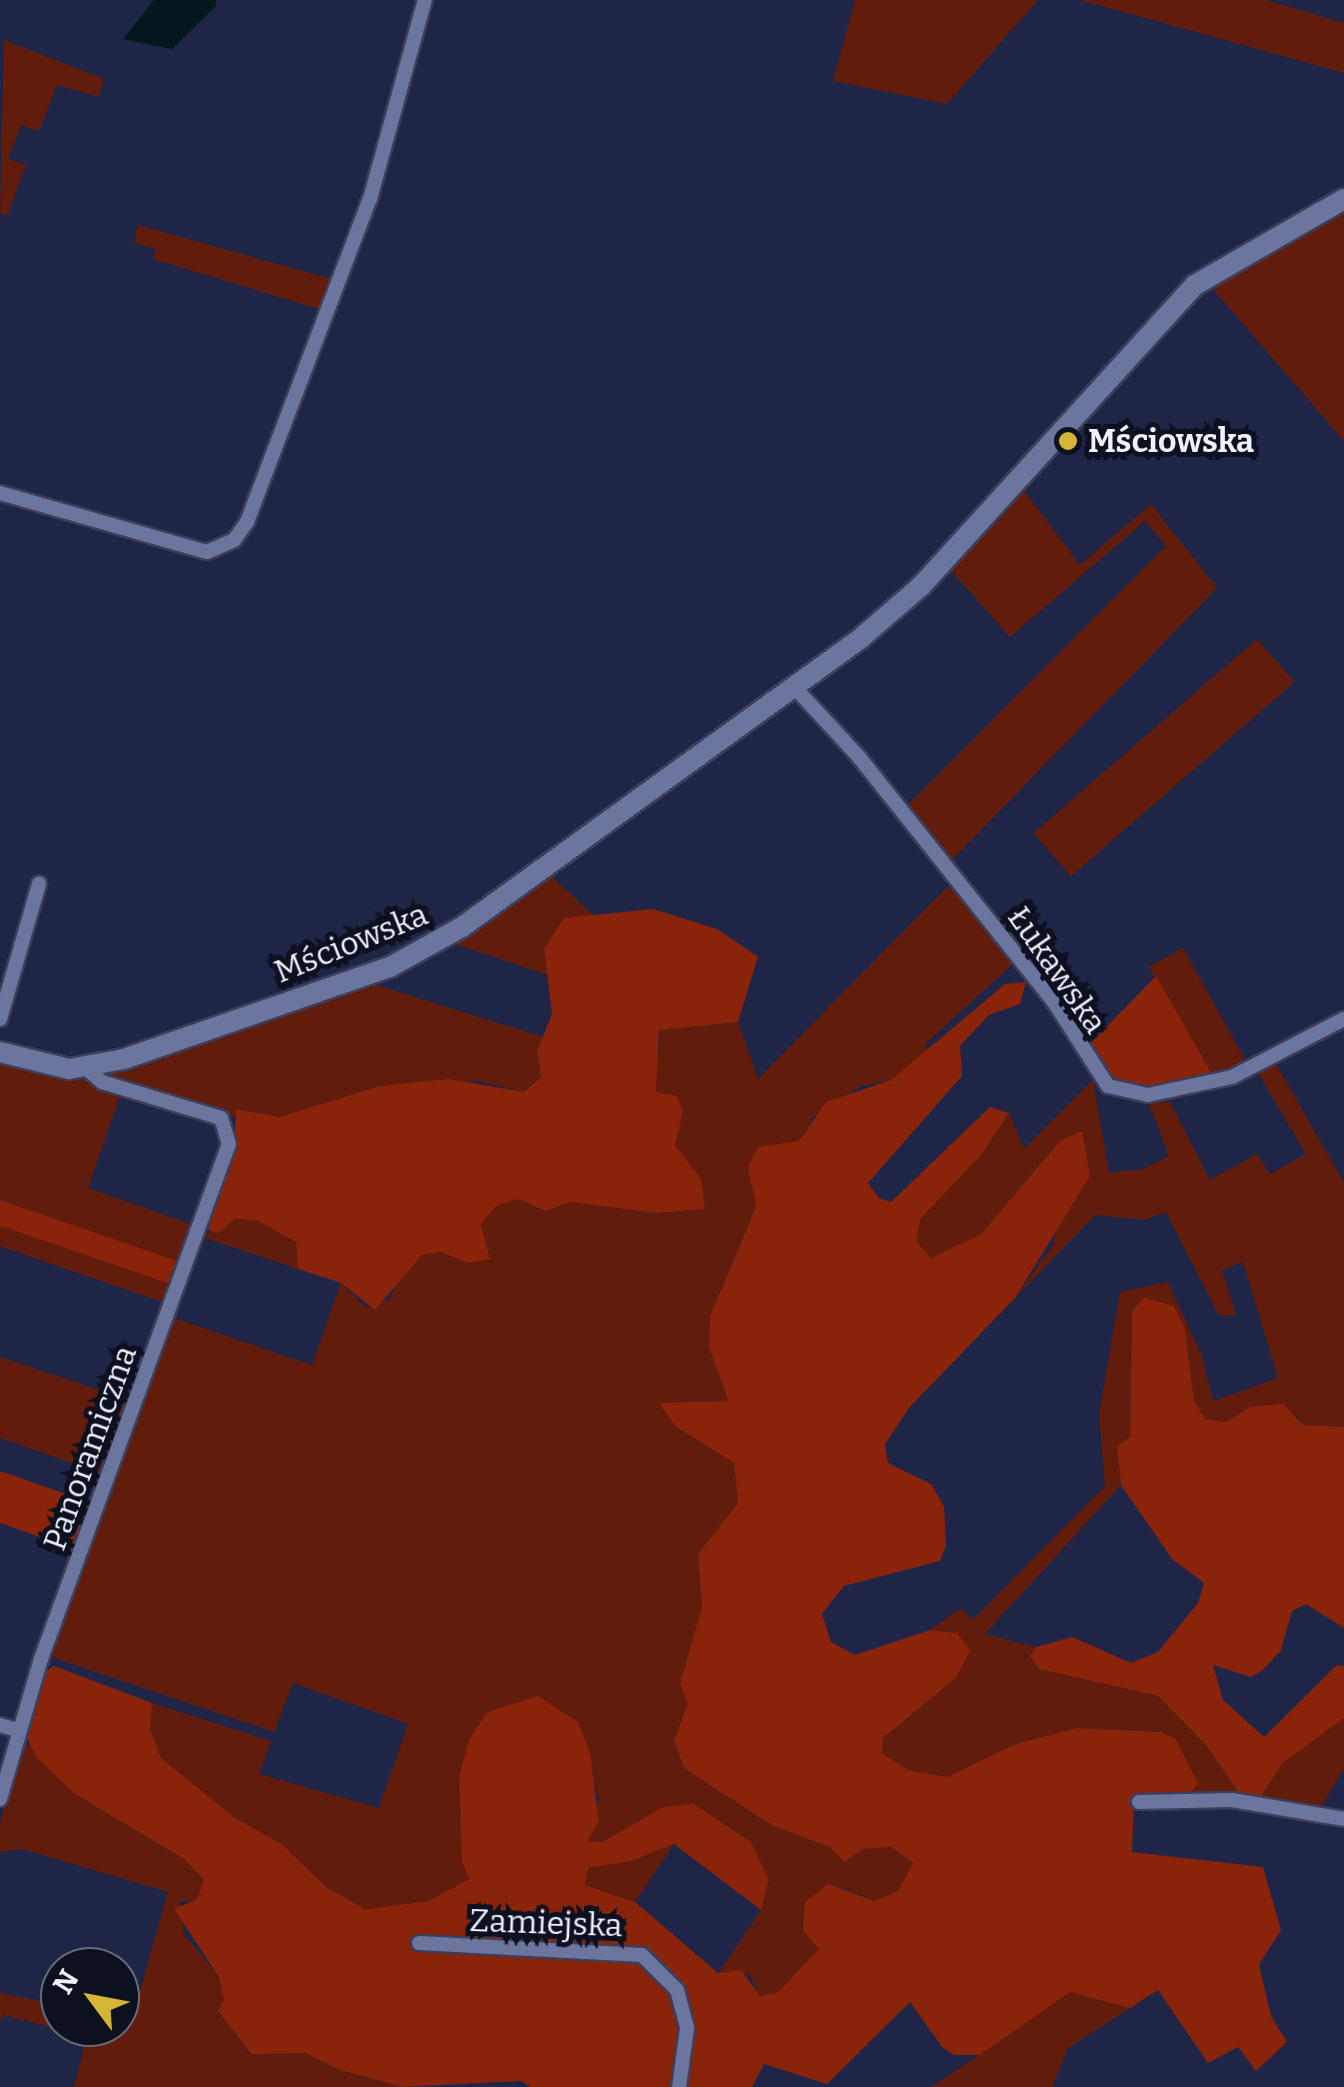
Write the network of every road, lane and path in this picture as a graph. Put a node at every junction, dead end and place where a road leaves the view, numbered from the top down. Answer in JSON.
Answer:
{"nodes":[{"id":1,"x":425,"y":0,"type":"edge"},
{"id":2,"x":1344,"y":199,"type":"edge"},
{"id":3,"x":0,"y":493,"type":"edge"},
{"id":4,"x":798,"y":690,"type":"junction"},
{"id":5,"x":39,"y":884,"type":"dead end"},
{"id":6,"x":0,"y":1019,"type":"edge"},
{"id":7,"x":1344,"y":1019,"type":"edge"},
{"id":8,"x":0,"y":1052,"type":"edge"},
{"id":9,"x":86,"y":1068,"type":"junction"},
{"id":10,"x":0,"y":1725,"type":"edge"},
{"id":11,"x":17,"y":1730,"type":"junction"},
{"id":12,"x":0,"y":1800,"type":"edge"},
{"id":13,"x":1138,"y":1802,"type":"dead end"},
{"id":14,"x":1344,"y":1819,"type":"edge"},
{"id":15,"x":419,"y":1944,"type":"dead end"},
{"id":16,"x":679,"y":2087,"type":"edge"}],
"edges":[{"from":1,"to":3,"type":"street"},
{"from":2,"to":4,"type":"street","name":"Mściowska"},
{"from":4,"to":7,"type":"street","name":"Łukawska"},
{"from":4,"to":9,"type":"street","name":"Mściowska"},
{"from":5,"to":6,"type":"street"},
{"from":8,"to":9,"type":"street","name":"Mściowska"},
{"from":9,"to":11,"type":"street","name":"Panoramiczna"},
{"from":10,"to":11,"type":"street"},
{"from":11,"to":12,"type":"street","name":"Panoramiczna"},
{"from":13,"to":14,"type":"street"},
{"from":15,"to":16,"type":"street","name":"Zamiejska"}]}
